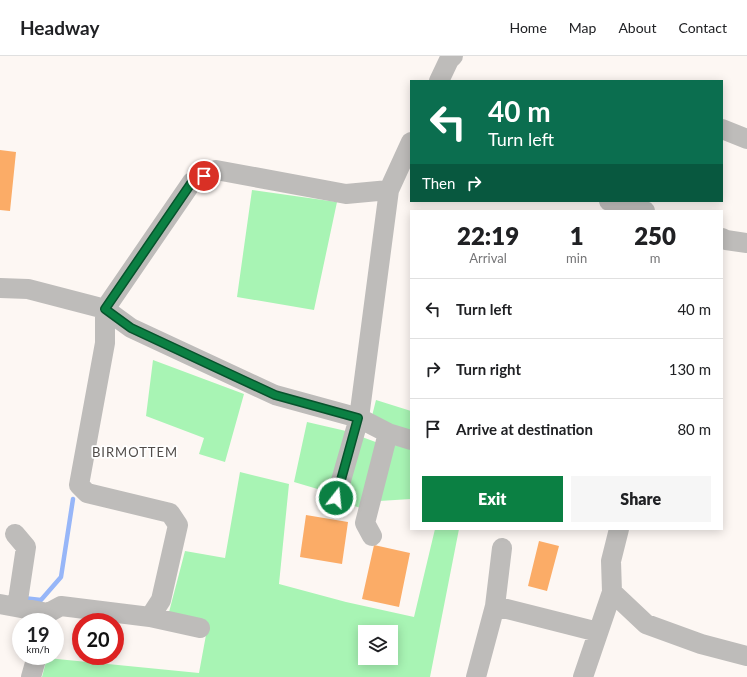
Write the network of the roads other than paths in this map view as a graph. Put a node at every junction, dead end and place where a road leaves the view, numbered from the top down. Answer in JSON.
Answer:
{"nodes":[{"id":1,"x":453,"y":56,"type":"edge"},
{"id":2,"x":439,"y":80,"type":"edge"},
{"id":3,"x":723,"y":129,"type":"edge"},
{"id":4,"x":747,"y":139,"type":"edge"},
{"id":5,"x":410,"y":144,"type":"edge"},
{"id":6,"x":389,"y":190,"type":"junction"},
{"id":7,"x":613,"y":202,"type":"edge"},
{"id":8,"x":641,"y":210,"type":"edge"},
{"id":9,"x":723,"y":238,"type":"edge"},
{"id":10,"x":747,"y":243,"type":"edge"},
{"id":11,"x":0,"y":288,"type":"edge"},
{"id":12,"x":105,"y":309,"type":"junction"},
{"id":13,"x":358,"y":418,"type":"junction"},
{"id":14,"x":388,"y":433,"type":"junction"},
{"id":15,"x":410,"y":440,"type":"edge"},
{"id":16,"x":336,"y":498,"type":"dead end"},
{"id":17,"x":619,"y":530,"type":"edge"},
{"id":18,"x":15,"y":534,"type":"dead end"},
{"id":19,"x":372,"y":536,"type":"dead end"},
{"id":20,"x":502,"y":548,"type":"dead end"},
{"id":21,"x":612,"y":592,"type":"junction"},
{"id":22,"x":8,"y":605,"type":"edge"},
{"id":23,"x":494,"y":606,"type":"junction"},
{"id":24,"x":31,"y":613,"type":"edge"},
{"id":25,"x":52,"y":613,"type":"edge"},
{"id":26,"x":150,"y":617,"type":"junction"},
{"id":27,"x":200,"y":628,"type":"dead end"},
{"id":28,"x":598,"y":632,"type":"junction"},
{"id":29,"x":747,"y":656,"type":"edge"},
{"id":30,"x":34,"y":665,"type":"edge"},
{"id":31,"x":31,"y":677,"type":"edge"},
{"id":32,"x":476,"y":677,"type":"edge"},
{"id":33,"x":583,"y":677,"type":"edge"}],
"edges":[{"from":1,"to":2,"type":"street"},
{"from":3,"to":4,"type":"street"},
{"from":5,"to":6,"type":"street"},
{"from":6,"to":12,"type":"street"},
{"from":6,"to":13,"type":"street"},
{"from":7,"to":8,"type":"street"},
{"from":9,"to":10,"type":"street"},
{"from":11,"to":12,"type":"street"},
{"from":12,"to":13,"type":"street"},
{"from":12,"to":26,"type":"street"},
{"from":13,"to":14,"type":"street"},
{"from":13,"to":16,"type":"street"},
{"from":14,"to":15,"type":"street"},
{"from":14,"to":19,"type":"street"},
{"from":17,"to":21,"type":"street"},
{"from":18,"to":22,"type":"street"},
{"from":20,"to":23,"type":"street"},
{"from":21,"to":28,"type":"street"},
{"from":21,"to":29,"type":"street"},
{"from":22,"to":24,"type":"street"},
{"from":23,"to":28,"type":"street"},
{"from":23,"to":32,"type":"street"},
{"from":25,"to":26,"type":"street"},
{"from":26,"to":27,"type":"street"},
{"from":28,"to":33,"type":"street"},
{"from":30,"to":31,"type":"street"}]}
